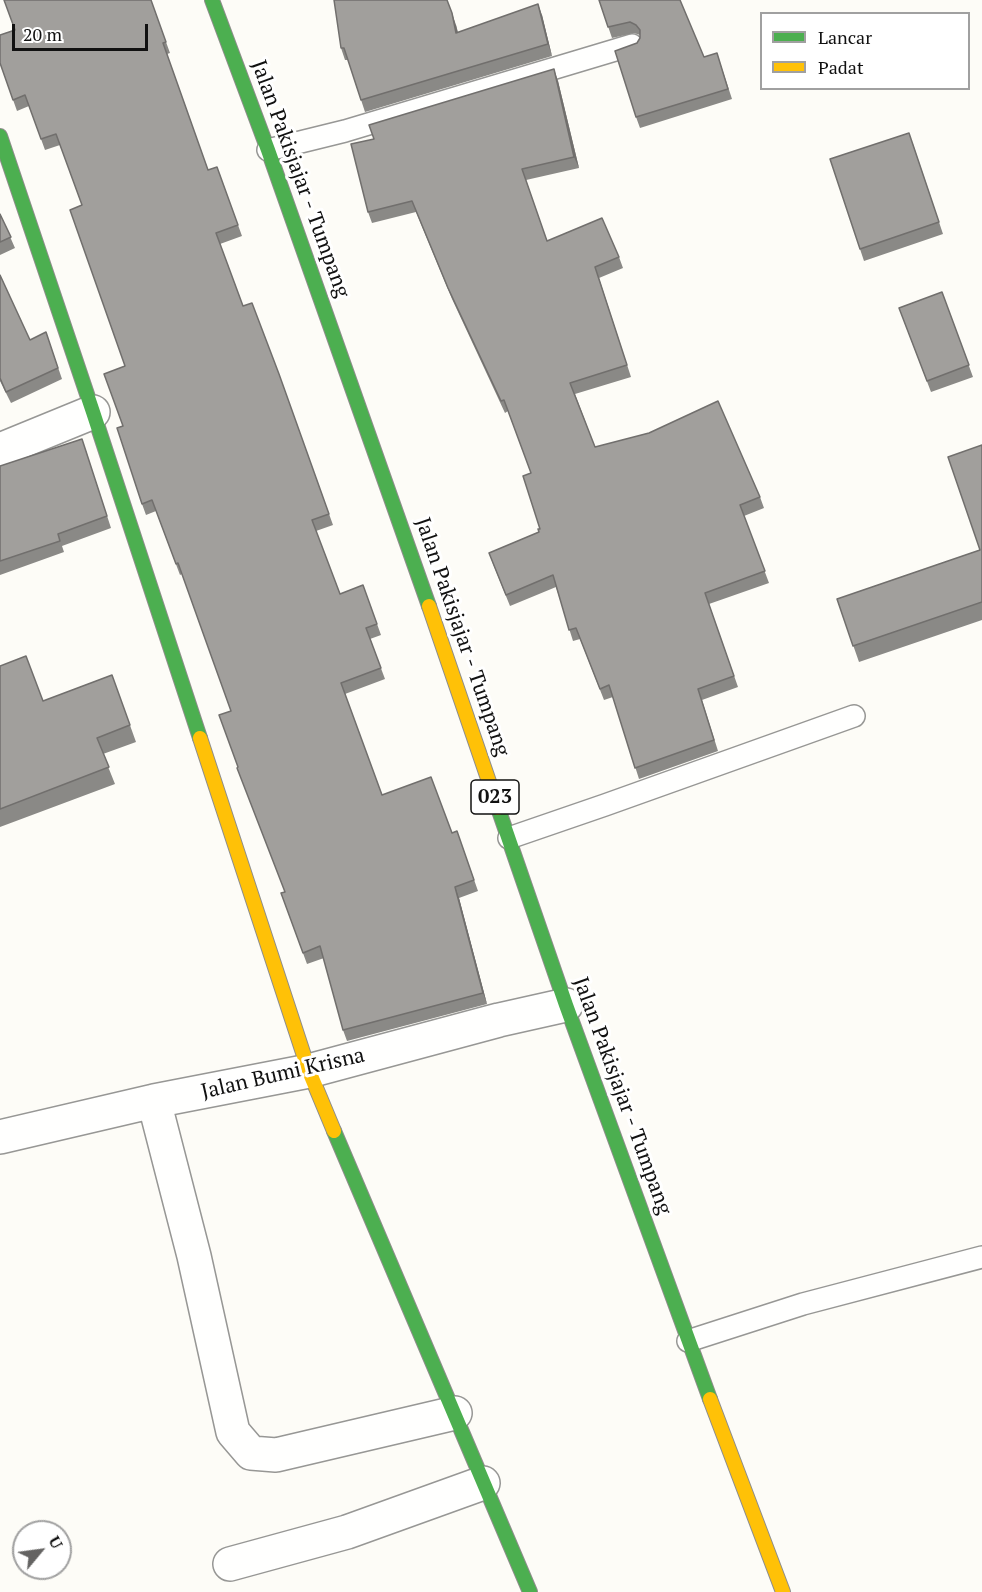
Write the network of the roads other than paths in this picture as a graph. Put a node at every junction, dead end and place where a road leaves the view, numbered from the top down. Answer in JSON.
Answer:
{"nodes":[{"id":1,"x":212,"y":0,"type":"edge"},
{"id":2,"x":632,"y":45,"type":"edge"},
{"id":3,"x":0,"y":136,"type":"edge"},
{"id":4,"x":268,"y":150,"type":"junction"},
{"id":5,"x":93,"y":412,"type":"junction"},
{"id":6,"x":0,"y":450,"type":"edge"},
{"id":7,"x":854,"y":716,"type":"dead end"},
{"id":8,"x":509,"y":838,"type":"junction"},
{"id":9,"x":566,"y":1005,"type":"junction"},
{"id":10,"x":309,"y":1071,"type":"junction"},
{"id":11,"x":154,"y":1101,"type":"junction"},
{"id":12,"x":0,"y":1137,"type":"edge"},
{"id":13,"x":982,"y":1257,"type":"edge"},
{"id":14,"x":688,"y":1341,"type":"junction"},
{"id":15,"x":455,"y":1413,"type":"junction"},
{"id":16,"x":483,"y":1484,"type":"junction"},
{"id":17,"x":230,"y":1564,"type":"dead end"},
{"id":18,"x":530,"y":1592,"type":"edge"},
{"id":19,"x":783,"y":1592,"type":"edge"}],
"edges":[{"from":1,"to":4,"type":"main road","name":"Jalan Pakisjajar - Tumpang","number":"023"},
{"from":2,"to":4,"type":"lane"},
{"from":3,"to":5,"type":"main road"},
{"from":4,"to":8,"type":"main road","name":"Jalan Pakisjajar - Tumpang","number":"023"},
{"from":5,"to":6,"type":"street"},
{"from":5,"to":10,"type":"main road"},
{"from":7,"to":8,"type":"lane"},
{"from":8,"to":9,"type":"main road","name":"Jalan Pakisjajar - Tumpang","number":"023"},
{"from":9,"to":10,"type":"street","name":"Jalan Bumi Krisna"},
{"from":9,"to":14,"type":"main road","name":"Jalan Pakisjajar - Tumpang","number":"023"},
{"from":10,"to":11,"type":"street","name":"Jalan Bumi Krisna"},
{"from":10,"to":15,"type":"main road"},
{"from":11,"to":12,"type":"street","name":"Jalan Bumi Krisna"},
{"from":11,"to":15,"type":"street"},
{"from":13,"to":14,"type":"lane"},
{"from":14,"to":19,"type":"main road","name":"Jalan Pakisjajar - Tumpang","number":"023"},
{"from":15,"to":16,"type":"main road"},
{"from":16,"to":17,"type":"street"},
{"from":16,"to":18,"type":"main road"}]}
